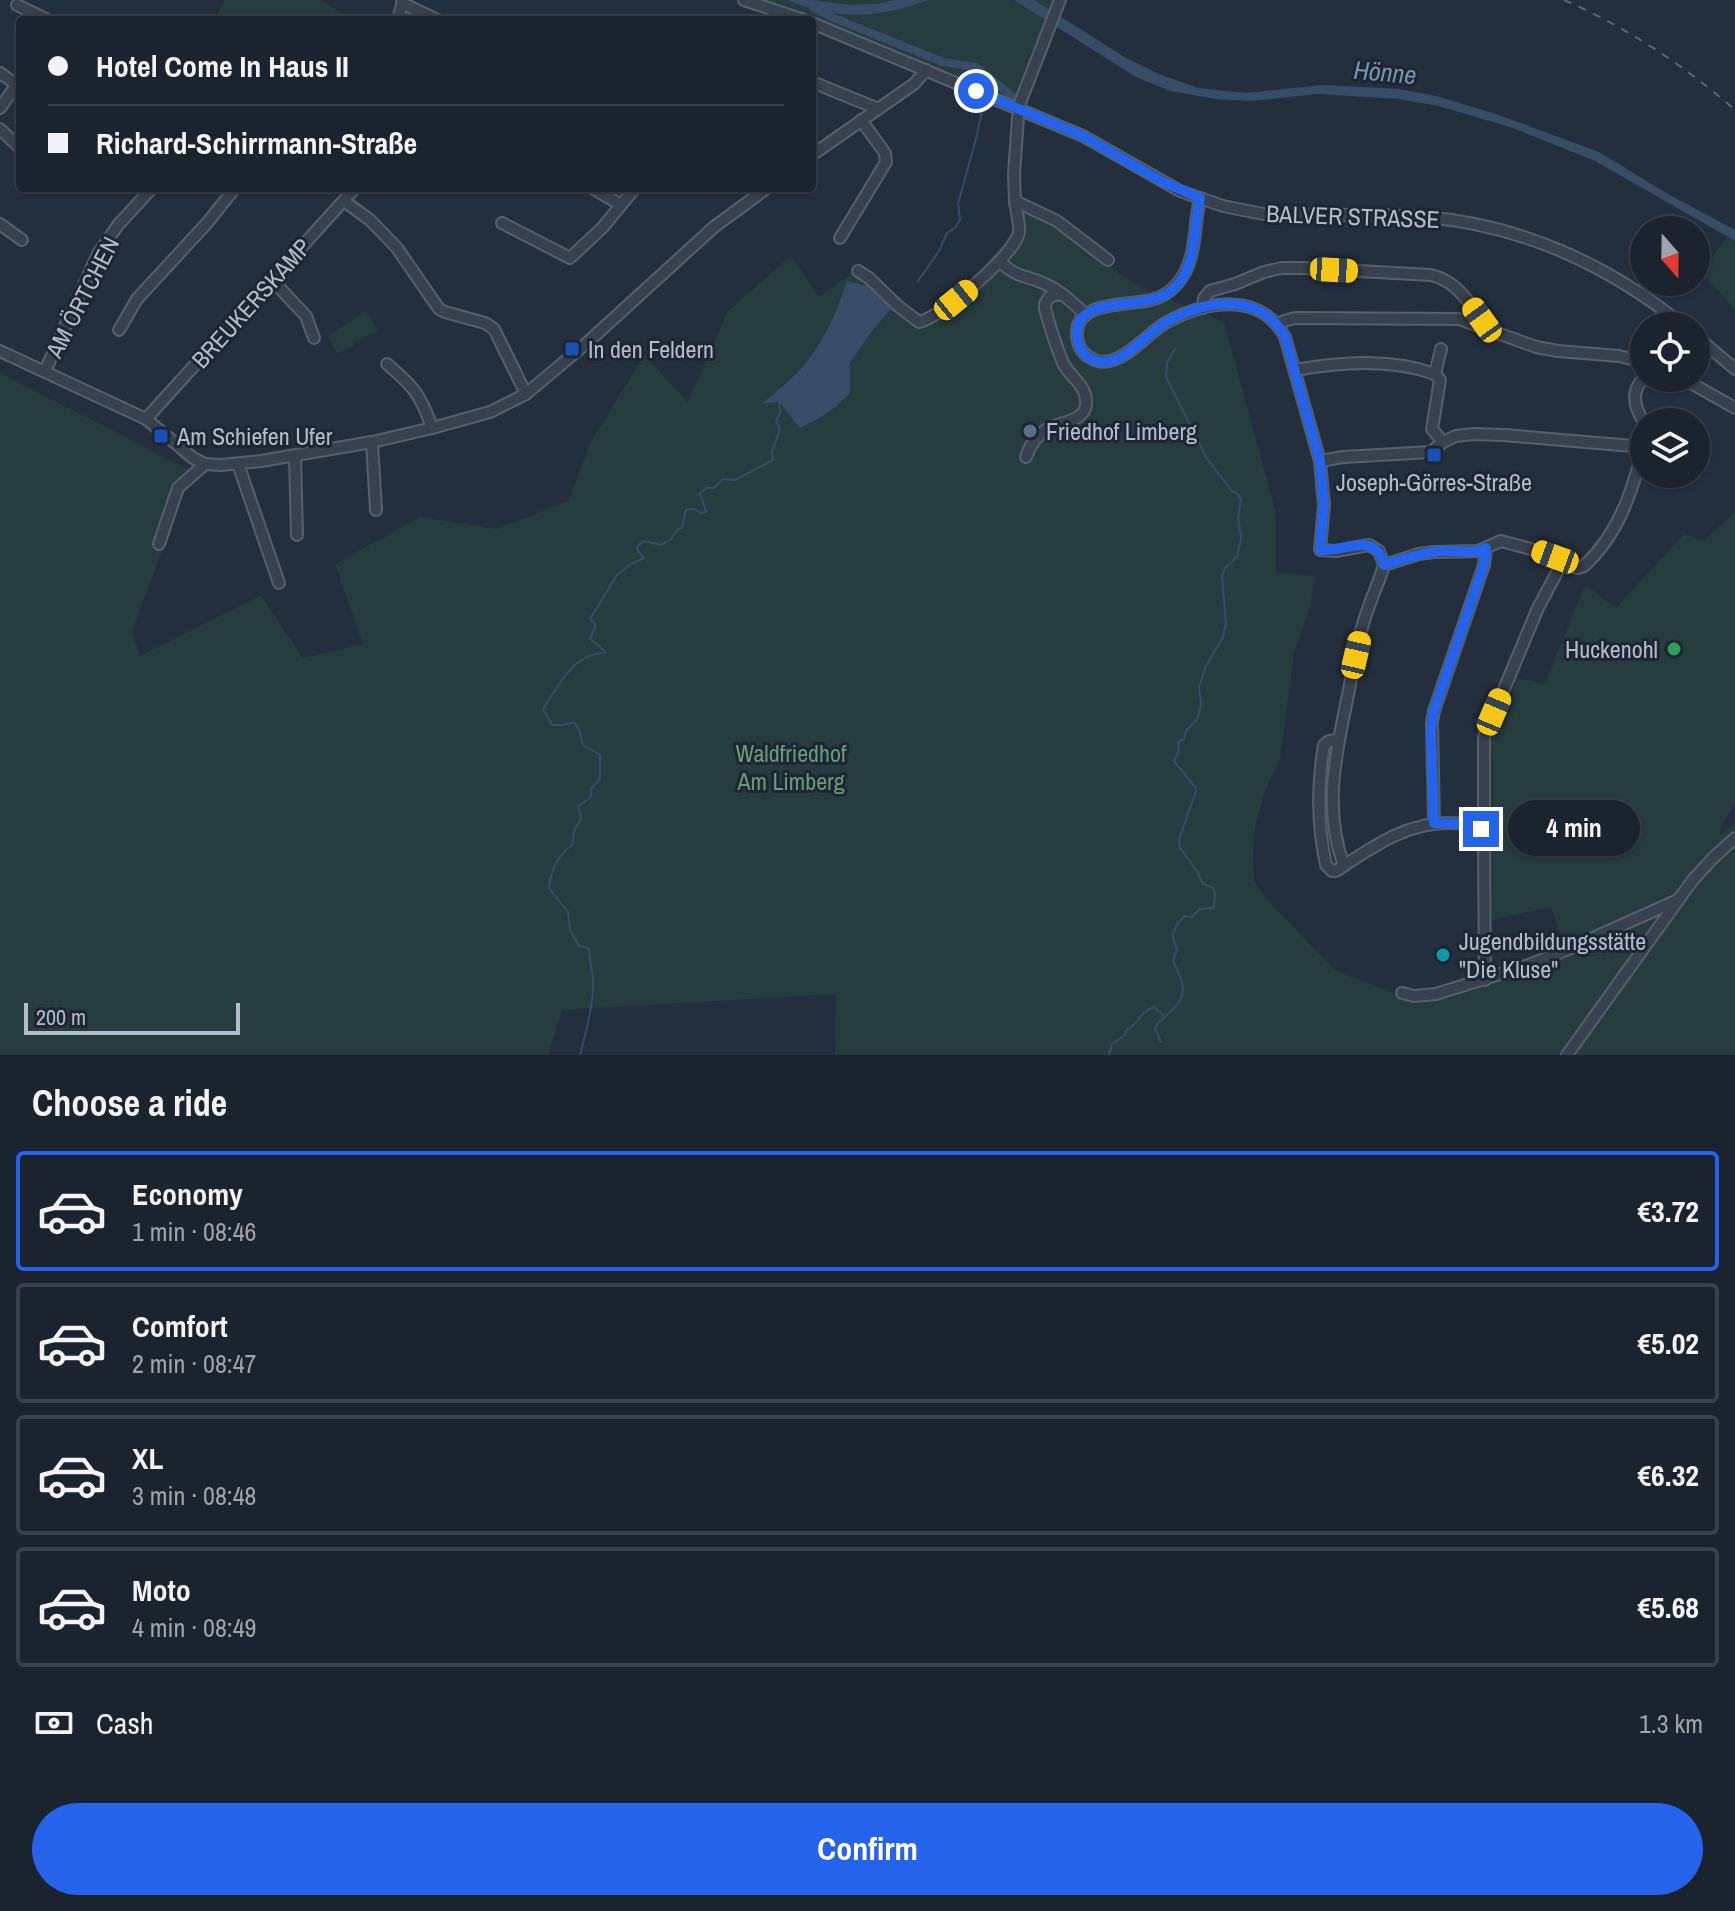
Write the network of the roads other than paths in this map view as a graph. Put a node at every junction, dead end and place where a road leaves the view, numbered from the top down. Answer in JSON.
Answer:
{"nodes":[{"id":1,"x":744,"y":0,"type":"edge"},
{"id":2,"x":402,"y":2,"type":"edge"},
{"id":3,"x":1059,"y":4,"type":"edge"},
{"id":4,"x":17,"y":5,"type":"dead end"},
{"id":5,"x":40,"y":16,"type":"edge"},
{"id":6,"x":430,"y":16,"type":"edge"},
{"id":7,"x":792,"y":16,"type":"edge"},
{"id":8,"x":816,"y":25,"type":"edge"},
{"id":9,"x":926,"y":70,"type":"junction"},
{"id":10,"x":816,"y":84,"type":"edge"},
{"id":11,"x":16,"y":86,"type":"edge"},
{"id":12,"x":0,"y":108,"type":"edge"},
{"id":13,"x":876,"y":108,"type":"junction"},
{"id":14,"x":1018,"y":112,"type":"junction"},
{"id":15,"x":861,"y":120,"type":"junction"},
{"id":16,"x":0,"y":129,"type":"edge"},
{"id":17,"x":16,"y":144,"type":"edge"},
{"id":18,"x":816,"y":151,"type":"edge"},
{"id":19,"x":148,"y":192,"type":"edge"},
{"id":20,"x":232,"y":192,"type":"edge"},
{"id":21,"x":351,"y":192,"type":"edge"},
{"id":22,"x":599,"y":192,"type":"edge"},
{"id":23,"x":632,"y":192,"type":"edge"},
{"id":24,"x":762,"y":192,"type":"edge"},
{"id":25,"x":1200,"y":198,"type":"junction"},
{"id":26,"x":344,"y":201,"type":"junction"},
{"id":27,"x":1015,"y":201,"type":"junction"},
{"id":28,"x":621,"y":205,"type":"junction"},
{"id":29,"x":502,"y":223,"type":"dead end"},
{"id":30,"x":0,"y":224,"type":"edge"},
{"id":31,"x":840,"y":238,"type":"dead end"},
{"id":32,"x":22,"y":240,"type":"dead end"},
{"id":33,"x":1108,"y":260,"type":"dead end"},
{"id":34,"x":1000,"y":262,"type":"junction"},
{"id":35,"x":858,"y":271,"type":"dead end"},
{"id":36,"x":272,"y":280,"type":"junction"},
{"id":37,"x":1062,"y":294,"type":"junction"},
{"id":38,"x":1203,"y":308,"type":"junction"},
{"id":39,"x":1665,"y":312,"type":"edge"},
{"id":40,"x":1086,"y":315,"type":"junction"},
{"id":41,"x":1278,"y":325,"type":"junction"},
{"id":42,"x":119,"y":330,"type":"dead end"},
{"id":43,"x":1492,"y":331,"type":"junction"},
{"id":44,"x":314,"y":338,"type":"dead end"},
{"id":45,"x":1710,"y":348,"type":"edge"},
{"id":46,"x":1441,"y":349,"type":"dead end"},
{"id":47,"x":0,"y":351,"type":"edge"},
{"id":48,"x":1630,"y":359,"type":"edge"},
{"id":49,"x":387,"y":364,"type":"dead end"},
{"id":50,"x":1735,"y":369,"type":"edge"},
{"id":51,"x":1295,"y":370,"type":"junction"},
{"id":52,"x":45,"y":371,"type":"junction"},
{"id":53,"x":1435,"y":374,"type":"junction"},
{"id":54,"x":1707,"y":392,"type":"edge"},
{"id":55,"x":526,"y":394,"type":"junction"},
{"id":56,"x":1735,"y":408,"type":"edge"},
{"id":57,"x":146,"y":419,"type":"junction"},
{"id":58,"x":432,"y":428,"type":"junction"},
{"id":59,"x":372,"y":442,"type":"junction"},
{"id":60,"x":1443,"y":442,"type":"junction"},
{"id":61,"x":1630,"y":446,"type":"edge"},
{"id":62,"x":295,"y":456,"type":"junction"},
{"id":63,"x":1026,"y":457,"type":"dead end"},
{"id":64,"x":1320,"y":461,"type":"junction"},
{"id":65,"x":205,"y":464,"type":"junction"},
{"id":66,"x":238,"y":464,"type":"junction"},
{"id":67,"x":1633,"y":488,"type":"edge"},
{"id":68,"x":376,"y":510,"type":"dead end"},
{"id":69,"x":297,"y":535,"type":"dead end"},
{"id":70,"x":159,"y":544,"type":"dead end"},
{"id":71,"x":1486,"y":548,"type":"junction"},
{"id":72,"x":1563,"y":561,"type":"junction"},
{"id":73,"x":1384,"y":565,"type":"junction"},
{"id":74,"x":279,"y":583,"type":"dead end"},
{"id":75,"x":1339,"y":740,"type":"junction"},
{"id":76,"x":1434,"y":823,"type":"junction"},
{"id":77,"x":1484,"y":837,"type":"junction"},
{"id":78,"x":1735,"y":838,"type":"edge"},
{"id":79,"x":1340,"y":868,"type":"junction"},
{"id":80,"x":1678,"y":900,"type":"junction"},
{"id":81,"x":1485,"y":980,"type":"junction"},
{"id":82,"x":1402,"y":993,"type":"dead end"},
{"id":83,"x":1567,"y":1055,"type":"edge"}],
"edges":[{"from":1,"to":7,"type":"street"},
{"from":2,"to":6,"type":"street"},
{"from":3,"to":14,"type":"street"},
{"from":4,"to":5,"type":"street"},
{"from":8,"to":9,"type":"street","name":"BALVER STRASSE"},
{"from":9,"to":13,"type":"street"},
{"from":9,"to":14,"type":"street","name":"BALVER STRASSE"},
{"from":10,"to":13,"type":"street"},
{"from":11,"to":12,"type":"street"},
{"from":13,"to":15,"type":"street"},
{"from":14,"to":25,"type":"street","name":"BALVER STRASSE"},
{"from":14,"to":27,"type":"street"},
{"from":15,"to":18,"type":"street"},
{"from":15,"to":31,"type":"street"},
{"from":16,"to":17,"type":"street"},
{"from":19,"to":52,"type":"street","name":"AM ÖRTCHEN"},
{"from":20,"to":42,"type":"street"},
{"from":21,"to":26,"type":"street","name":"BREUKERSKAMP"},
{"from":22,"to":28,"type":"street"},
{"from":23,"to":28,"type":"street"},
{"from":24,"to":55,"type":"street"},
{"from":25,"to":39,"type":"street","name":"BALVER STRASSE"},
{"from":25,"to":40,"type":"street"},
{"from":26,"to":36,"type":"street","name":"BREUKERSKAMP"},
{"from":26,"to":55,"type":"street"},
{"from":27,"to":33,"type":"street"},
{"from":27,"to":34,"type":"street"},
{"from":28,"to":29,"type":"street"},
{"from":30,"to":32,"type":"street"},
{"from":34,"to":35,"type":"street"},
{"from":34,"to":37,"type":"street"},
{"from":36,"to":44,"type":"street"},
{"from":36,"to":57,"type":"street","name":"BREUKERSKAMP"},
{"from":37,"to":40,"type":"street"},
{"from":37,"to":63,"type":"street"},
{"from":38,"to":40,"type":"street"},
{"from":38,"to":41,"type":"street"},
{"from":38,"to":43,"type":"street"},
{"from":41,"to":43,"type":"street"},
{"from":41,"to":51,"type":"street"},
{"from":43,"to":48,"type":"street"},
{"from":45,"to":50,"type":"street"},
{"from":46,"to":53,"type":"street"},
{"from":47,"to":52,"type":"street"},
{"from":49,"to":58,"type":"street"},
{"from":51,"to":53,"type":"street"},
{"from":51,"to":64,"type":"street"},
{"from":52,"to":57,"type":"street"},
{"from":53,"to":60,"type":"street"},
{"from":54,"to":56,"type":"street"},
{"from":55,"to":58,"type":"street"},
{"from":57,"to":65,"type":"street"},
{"from":58,"to":59,"type":"street"},
{"from":59,"to":62,"type":"street"},
{"from":59,"to":68,"type":"street"},
{"from":60,"to":61,"type":"street"},
{"from":60,"to":64,"type":"street"},
{"from":62,"to":66,"type":"street"},
{"from":62,"to":69,"type":"street"},
{"from":64,"to":73,"type":"street"},
{"from":65,"to":66,"type":"street"},
{"from":65,"to":70,"type":"street"},
{"from":66,"to":74,"type":"street"},
{"from":67,"to":72,"type":"street"},
{"from":71,"to":72,"type":"street"},
{"from":71,"to":73,"type":"street"},
{"from":71,"to":76,"type":"street"},
{"from":72,"to":77,"type":"street"},
{"from":73,"to":75,"type":"street"},
{"from":75,"to":79,"type":"street"},
{"from":75,"to":79,"type":"street"},
{"from":76,"to":77,"type":"street"},
{"from":76,"to":79,"type":"street"},
{"from":77,"to":81,"type":"street"},
{"from":78,"to":80,"type":"street"},
{"from":80,"to":81,"type":"street"},
{"from":80,"to":83,"type":"street"},
{"from":81,"to":82,"type":"street"}]}
